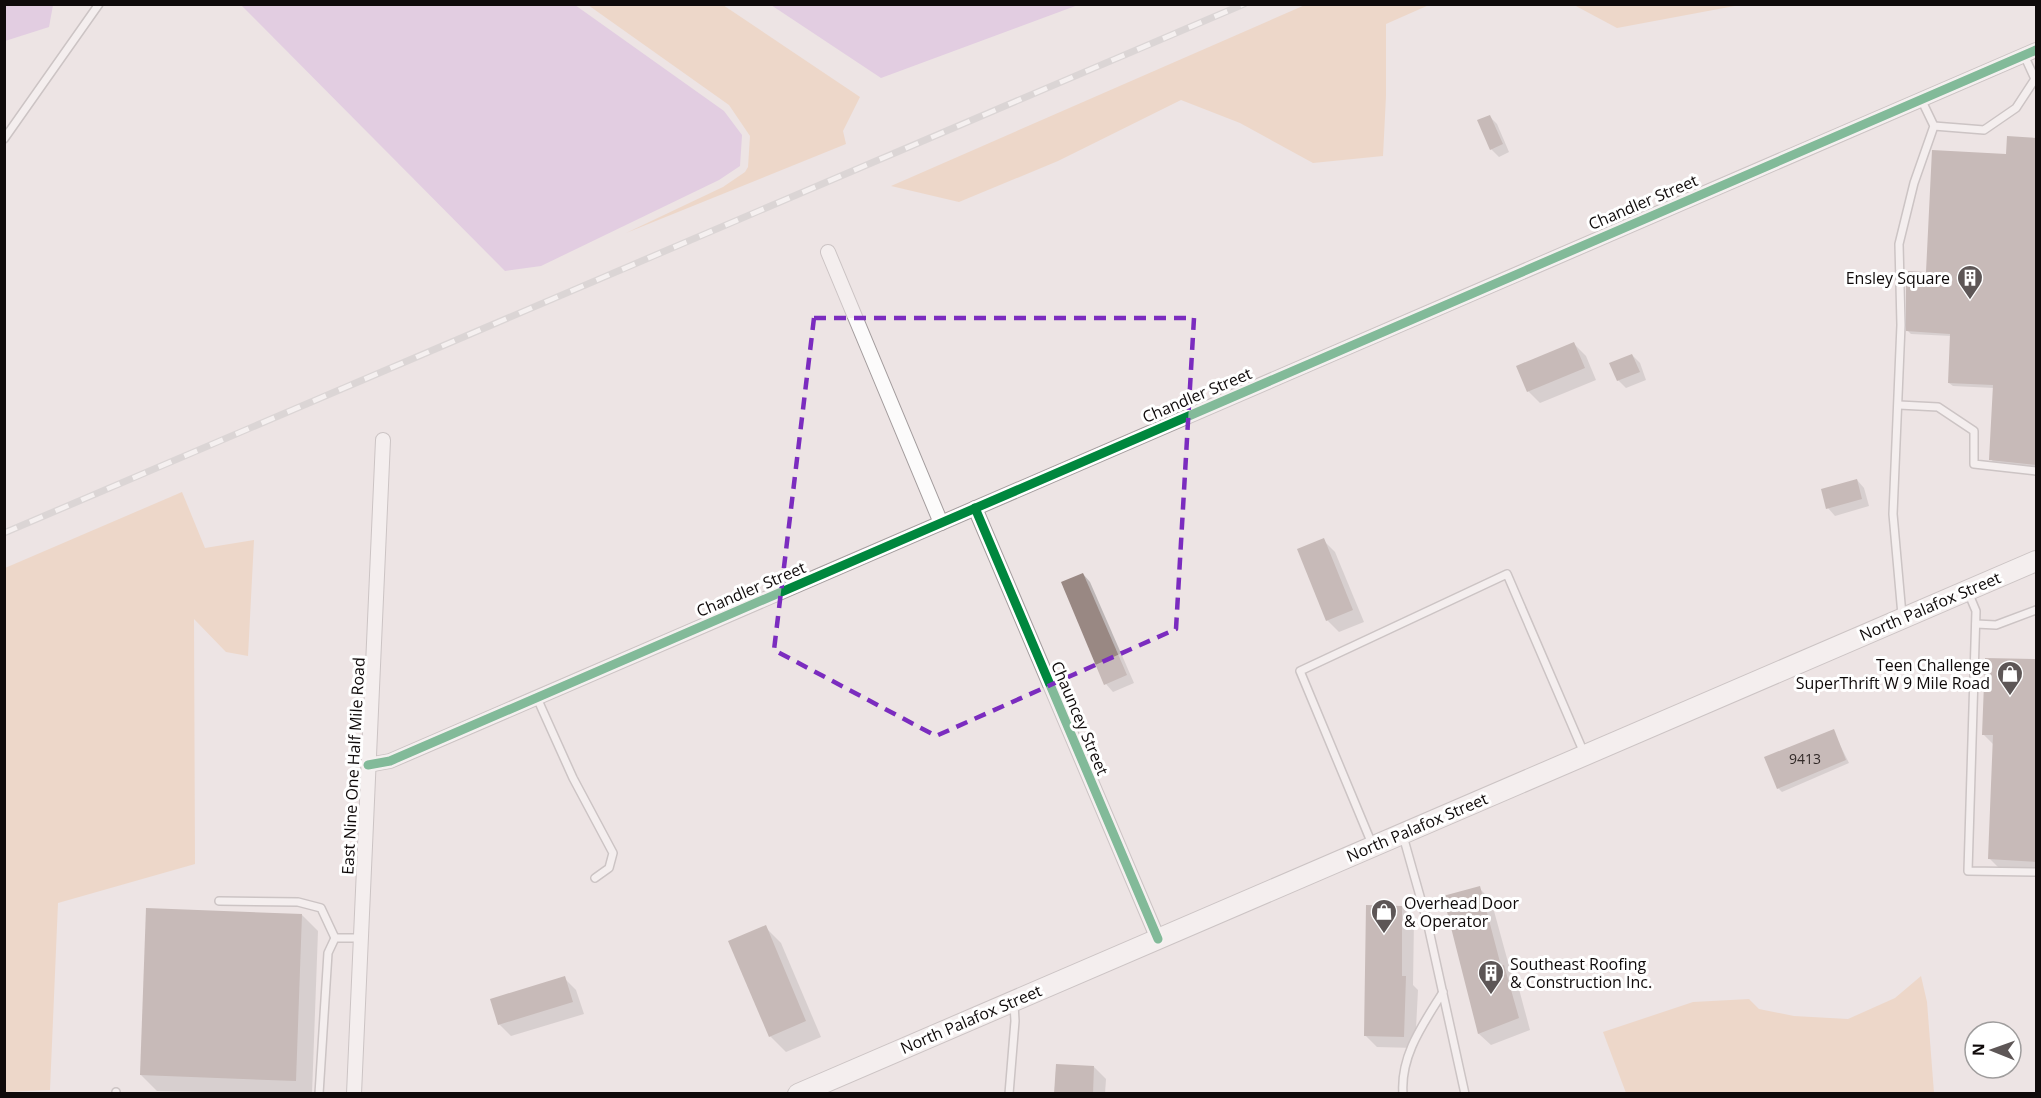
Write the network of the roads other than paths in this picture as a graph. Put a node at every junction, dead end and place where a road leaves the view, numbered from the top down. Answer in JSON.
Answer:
{"nodes":[{"id":1,"x":99,"y":4,"type":"edge"},
{"id":2,"x":2030,"y":53,"type":"edge"},
{"id":3,"x":1921,"y":99,"type":"junction"},
{"id":4,"x":1934,"y":126,"type":"junction"},
{"id":5,"x":4,"y":139,"type":"edge"},
{"id":6,"x":828,"y":252,"type":"dead end"},
{"id":7,"x":1899,"y":405,"type":"junction"},
{"id":8,"x":382,"y":440,"type":"dead end"},
{"id":9,"x":2037,"y":471,"type":"edge"},
{"id":10,"x":975,"y":508,"type":"junction"},
{"id":11,"x":941,"y":523,"type":"junction"},
{"id":12,"x":2037,"y":561,"type":"edge"},
{"id":13,"x":1967,"y":590,"type":"junction"},
{"id":14,"x":2037,"y":610,"type":"edge"},
{"id":15,"x":1903,"y":617,"type":"junction"},
{"id":16,"x":1976,"y":624,"type":"junction"},
{"id":17,"x":537,"y":698,"type":"junction"},
{"id":18,"x":1585,"y":755,"type":"junction"},
{"id":19,"x":368,"y":765,"type":"junction"},
{"id":20,"x":1402,"y":834,"type":"junction"},
{"id":21,"x":1373,"y":846,"type":"junction"},
{"id":22,"x":2037,"y":872,"type":"edge"},
{"id":23,"x":595,"y":878,"type":"dead end"},
{"id":24,"x":219,"y":901,"type":"dead end"},
{"id":25,"x":335,"y":938,"type":"junction"},
{"id":26,"x":361,"y":938,"type":"junction"},
{"id":27,"x":1158,"y":939,"type":"junction"},
{"id":28,"x":1443,"y":992,"type":"junction"},
{"id":29,"x":1013,"y":1002,"type":"junction"},
{"id":30,"x":319,"y":1094,"type":"edge"},
{"id":31,"x":354,"y":1094,"type":"edge"},
{"id":32,"x":798,"y":1094,"type":"edge"},
{"id":33,"x":1009,"y":1094,"type":"edge"},
{"id":34,"x":1403,"y":1094,"type":"edge"},
{"id":35,"x":1465,"y":1094,"type":"edge"}],
"edges":[{"from":1,"to":5,"type":"lane"},
{"from":2,"to":3,"type":"street","name":"Chandler Street"},
{"from":2,"to":4,"type":"lane"},
{"from":3,"to":4,"type":"lane"},
{"from":3,"to":10,"type":"street","name":"Chandler Street"},
{"from":4,"to":7,"type":"lane"},
{"from":6,"to":11,"type":"street"},
{"from":7,"to":9,"type":"lane"},
{"from":7,"to":15,"type":"lane"},
{"from":8,"to":19,"type":"street","name":"East Nine One Half Mile Road"},
{"from":10,"to":11,"type":"street","name":"Chandler Street"},
{"from":10,"to":27,"type":"street","name":"Chauncey Street"},
{"from":11,"to":17,"type":"street","name":"Chandler Street"},
{"from":12,"to":13,"type":"main road","name":"North Palafox Street"},
{"from":13,"to":15,"type":"main road","name":"North Palafox Street"},
{"from":13,"to":16,"type":"lane"},
{"from":14,"to":16,"type":"lane"},
{"from":15,"to":18,"type":"main road","name":"North Palafox Street"},
{"from":16,"to":22,"type":"lane"},
{"from":17,"to":19,"type":"street","name":"Chandler Street"},
{"from":17,"to":23,"type":"lane"},
{"from":18,"to":20,"type":"main road","name":"North Palafox Street"},
{"from":18,"to":21,"type":"lane"},
{"from":19,"to":26,"type":"street","name":"East Nine One Half Mile Road"},
{"from":20,"to":21,"type":"main road","name":"North Palafox Street"},
{"from":20,"to":28,"type":"lane"},
{"from":21,"to":27,"type":"main road","name":"North Palafox Street"},
{"from":24,"to":25,"type":"lane"},
{"from":25,"to":26,"type":"lane"},
{"from":25,"to":30,"type":"lane"},
{"from":26,"to":31,"type":"street","name":"East Nine One Half Mile Road"},
{"from":27,"to":29,"type":"main road","name":"North Palafox Street"},
{"from":28,"to":34,"type":"lane"},
{"from":28,"to":35,"type":"lane"},
{"from":29,"to":32,"type":"main road","name":"North Palafox Street"},
{"from":29,"to":33,"type":"lane"}]}
